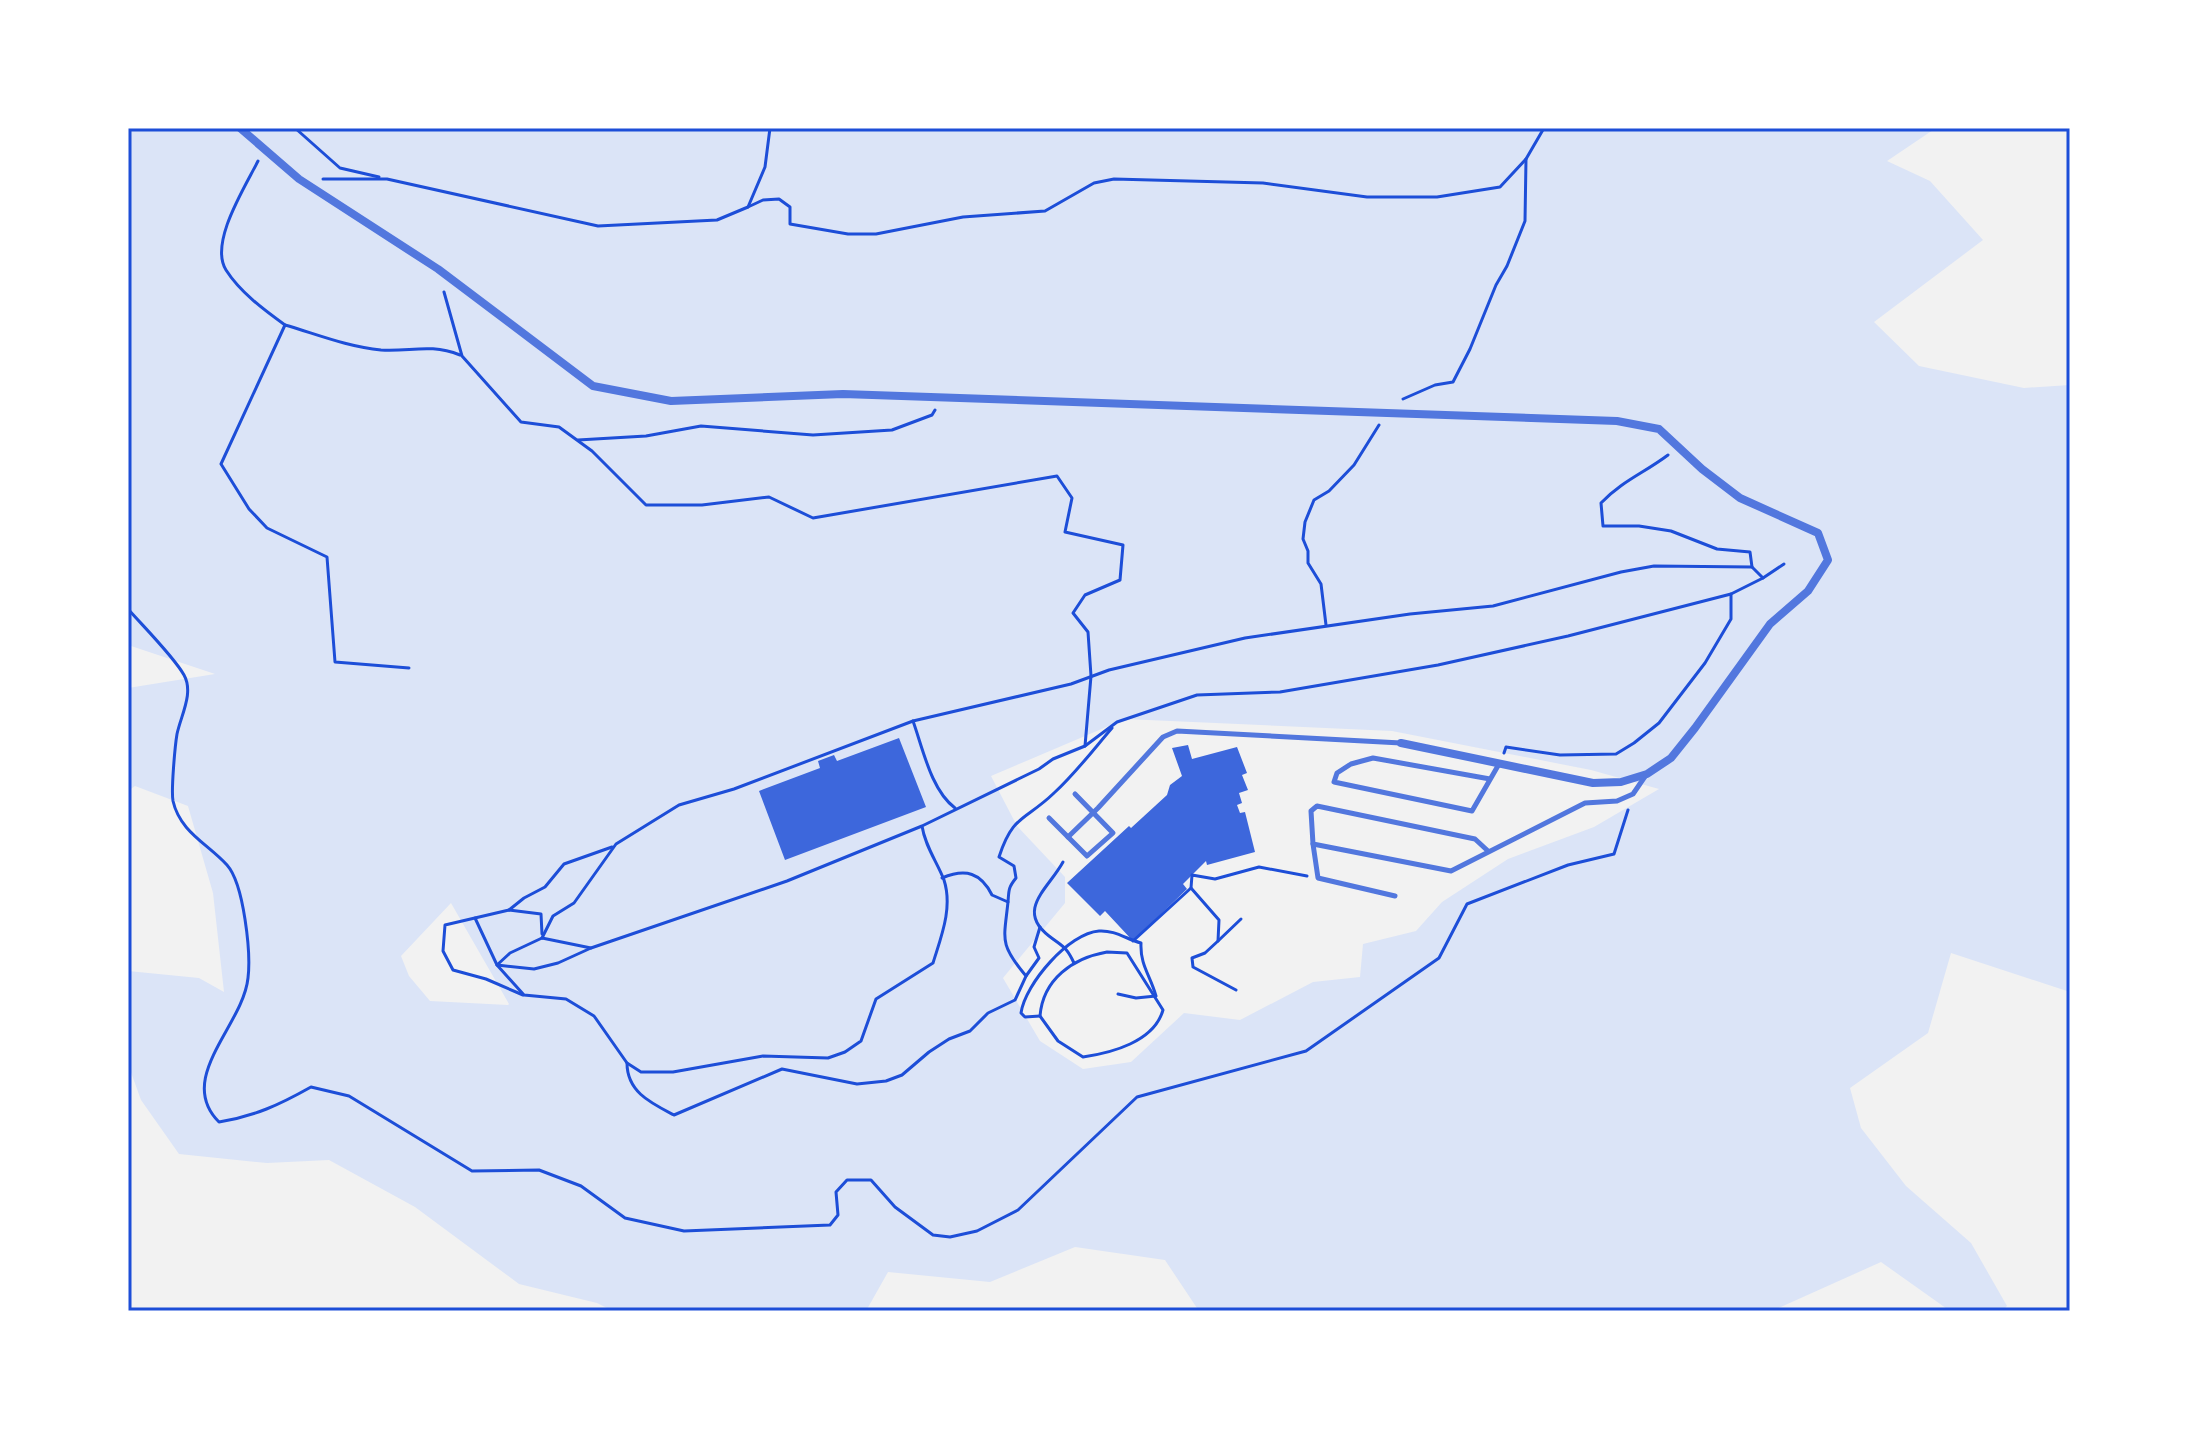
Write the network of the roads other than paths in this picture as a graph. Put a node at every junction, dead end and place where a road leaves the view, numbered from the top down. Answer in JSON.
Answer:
{"nodes":[{"id":1,"x":240,"y":128,"type":"edge"},
{"id":2,"x":1401,"y":743,"type":"joint"},
{"id":3,"x":1499,"y":764,"type":"junction"},
{"id":4,"x":1647,"y":774,"type":"junction"},
{"id":5,"x":1490,"y":779,"type":"junction"},
{"id":6,"x":1075,"y":794,"type":"dead end"},
{"id":7,"x":1094,"y":812,"type":"junction"},
{"id":8,"x":1049,"y":818,"type":"dead end"},
{"id":9,"x":1068,"y":837,"type":"junction"},
{"id":10,"x":1313,"y":844,"type":"junction"},
{"id":11,"x":1488,"y":851,"type":"junction"},
{"id":12,"x":1395,"y":896,"type":"dead end"}],
"edges":[{"from":1,"to":4,"type":"street"},
{"from":2,"to":3,"type":"street"},
{"from":2,"to":7,"type":"lane"},
{"from":3,"to":4,"type":"street"},
{"from":3,"to":5,"type":"lane"},
{"from":4,"to":11,"type":"lane"},
{"from":5,"to":5,"type":"lane"},
{"from":6,"to":7,"type":"lane"},
{"from":7,"to":9,"type":"lane"},
{"from":7,"to":9,"type":"lane"},
{"from":8,"to":9,"type":"lane"},
{"from":10,"to":11,"type":"lane"},
{"from":10,"to":11,"type":"lane"},
{"from":10,"to":12,"type":"lane"}]}
